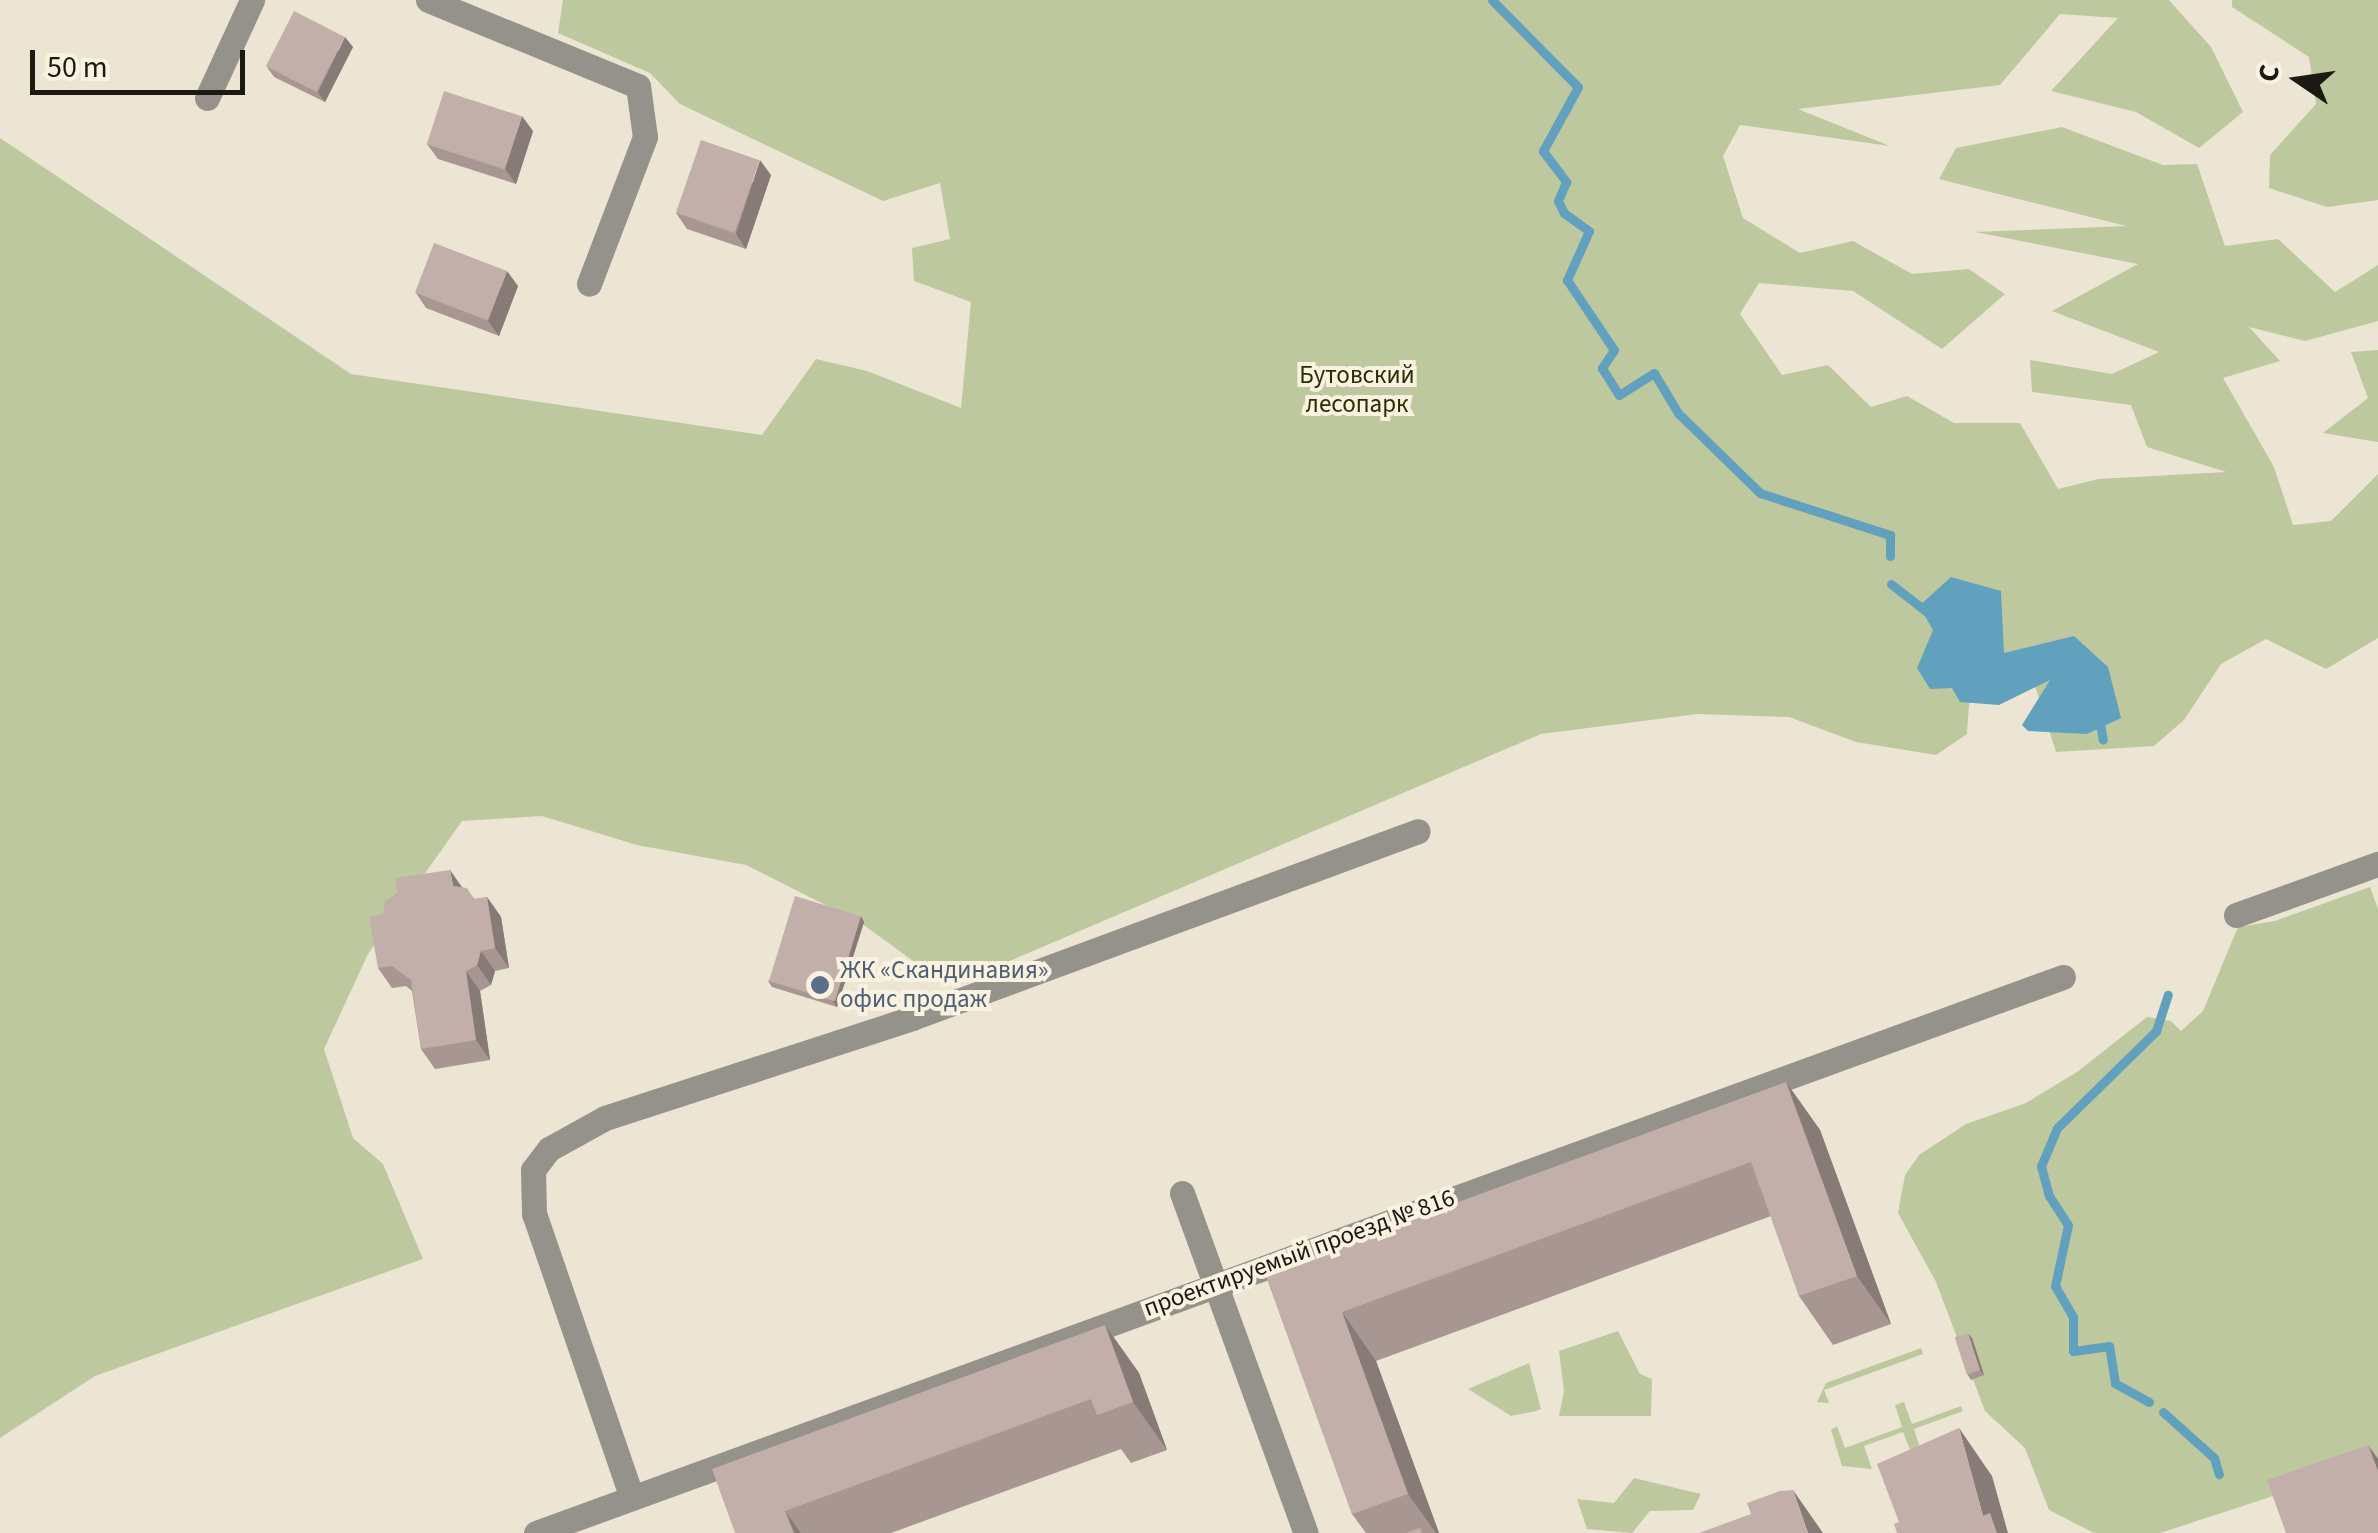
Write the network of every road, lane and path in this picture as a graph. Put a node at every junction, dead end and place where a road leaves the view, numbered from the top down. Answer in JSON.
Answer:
{"nodes":[{"id":1,"x":252,"y":0,"type":"edge"},
{"id":2,"x":428,"y":0,"type":"edge"},
{"id":3,"x":207,"y":98,"type":"dead end"},
{"id":4,"x":589,"y":284,"type":"dead end"},
{"id":5,"x":1418,"y":831,"type":"dead end"},
{"id":6,"x":2378,"y":864,"type":"edge"},
{"id":7,"x":2236,"y":915,"type":"dead end"},
{"id":8,"x":2063,"y":977,"type":"dead end"},
{"id":9,"x":1182,"y":1194,"type":"dead end"},
{"id":10,"x":1215,"y":1284,"type":"junction"},
{"id":11,"x":632,"y":1498,"type":"junction"},
{"id":12,"x":536,"y":1533,"type":"edge"},
{"id":13,"x":1306,"y":1533,"type":"edge"}],
"edges":[{"from":1,"to":3,"type":"street"},
{"from":2,"to":4,"type":"street"},
{"from":5,"to":11,"type":"street"},
{"from":6,"to":7,"type":"street"},
{"from":8,"to":10,"type":"street","name":"проектируемый проезд № 816"},
{"from":9,"to":10,"type":"street"},
{"from":10,"to":11,"type":"street","name":"проектируемый проезд № 816"},
{"from":10,"to":13,"type":"street"},
{"from":11,"to":12,"type":"street","name":"проектируемый проезд № 816"}]}
